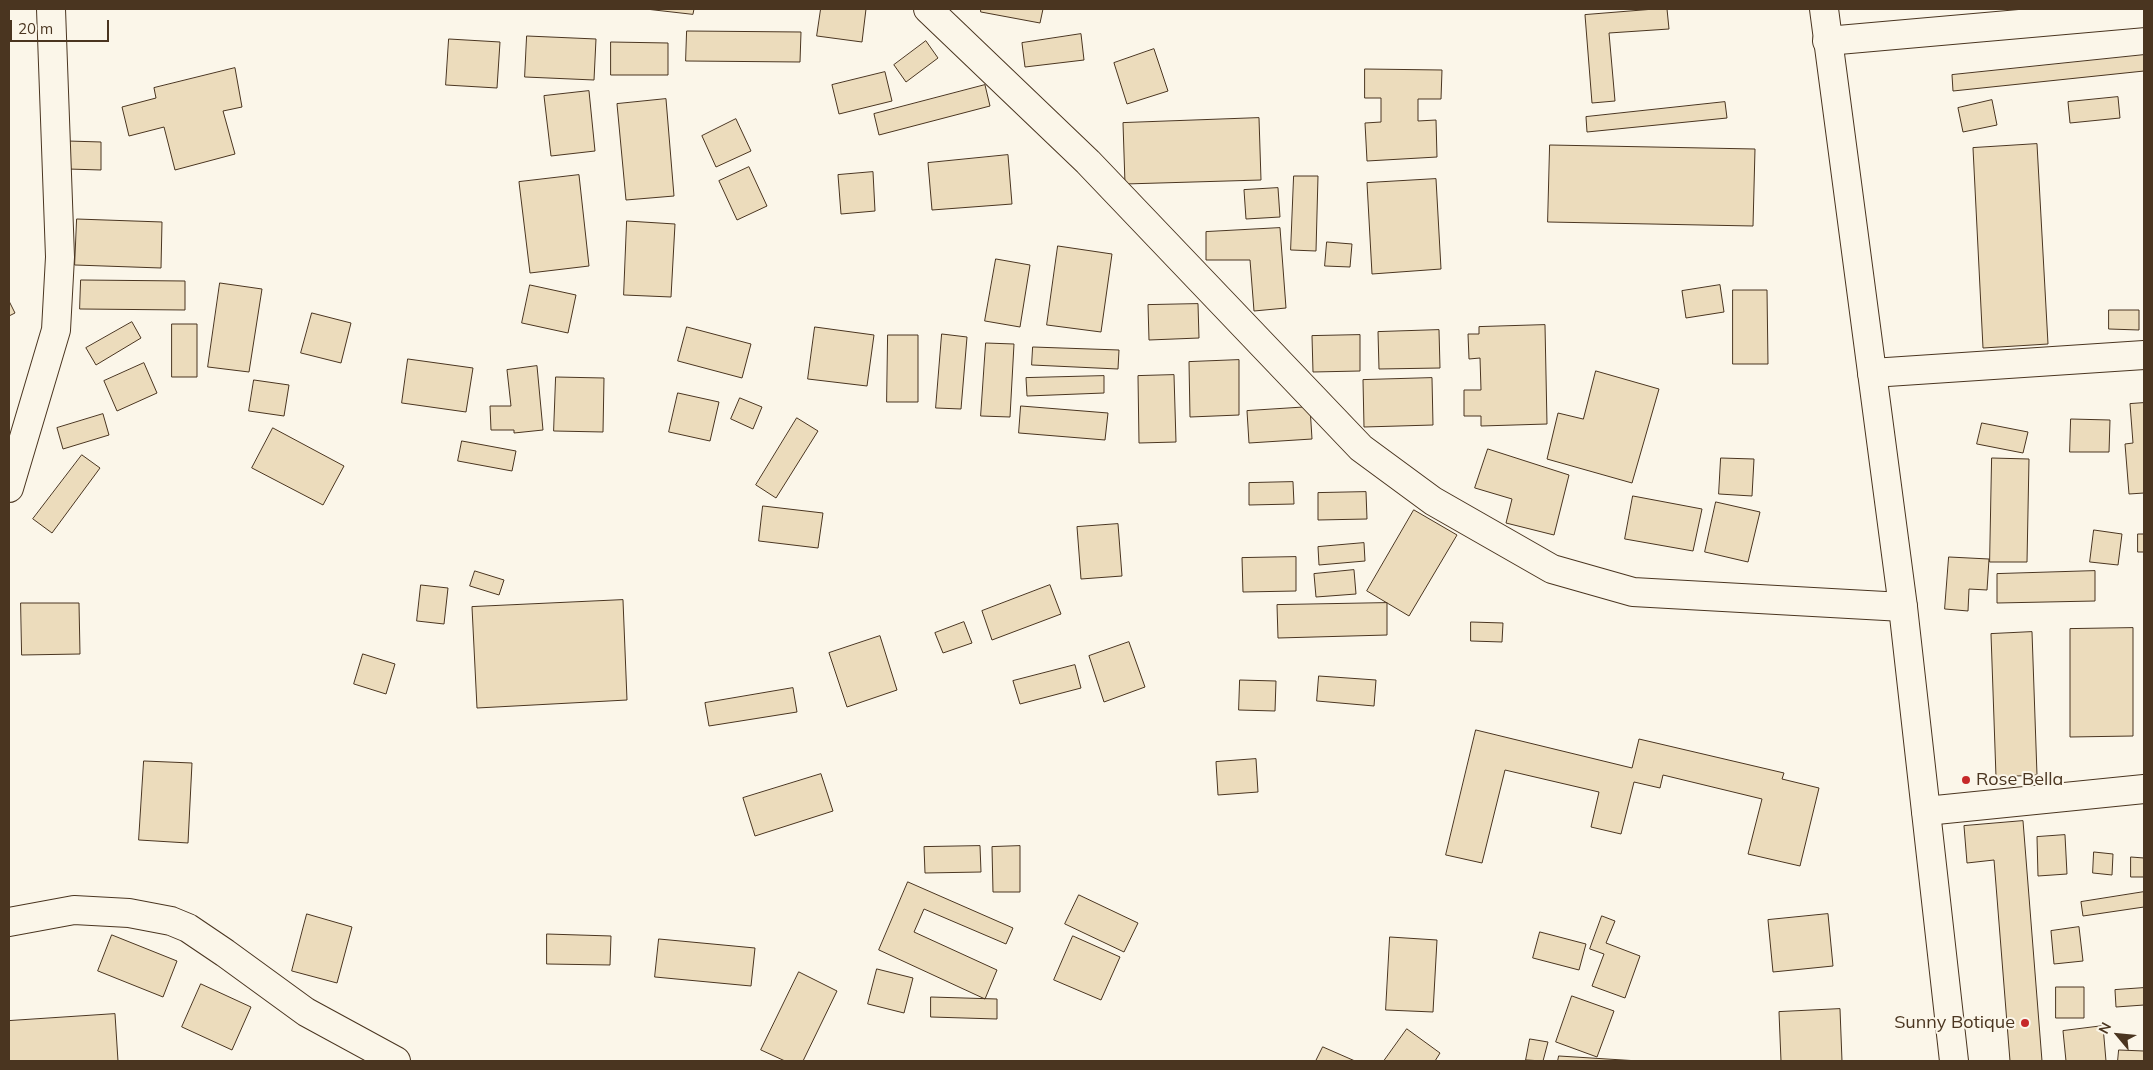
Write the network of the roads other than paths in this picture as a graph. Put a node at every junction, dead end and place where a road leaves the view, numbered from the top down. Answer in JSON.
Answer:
{"nodes":[{"id":1,"x":51,"y":9,"type":"edge"},
{"id":2,"x":928,"y":9,"type":"edge"},
{"id":3,"x":1824,"y":9,"type":"edge"},
{"id":4,"x":2144,"y":13,"type":"edge"},
{"id":5,"x":1827,"y":41,"type":"junction"},
{"id":6,"x":2144,"y":355,"type":"edge"},
{"id":7,"x":1872,"y":373,"type":"junction"},
{"id":8,"x":9,"y":488,"type":"edge"},
{"id":9,"x":1903,"y":607,"type":"junction"},
{"id":10,"x":2144,"y":789,"type":"edge"},
{"id":11,"x":1926,"y":811,"type":"junction"},
{"id":12,"x":9,"y":922,"type":"edge"},
{"id":13,"x":396,"y":1061,"type":"edge"},
{"id":14,"x":1954,"y":1061,"type":"edge"}],
"edges":[{"from":1,"to":8,"type":"street"},
{"from":2,"to":9,"type":"street"},
{"from":3,"to":5,"type":"street"},
{"from":4,"to":5,"type":"street"},
{"from":5,"to":7,"type":"street"},
{"from":6,"to":7,"type":"street"},
{"from":7,"to":9,"type":"street"},
{"from":9,"to":11,"type":"street"},
{"from":10,"to":11,"type":"street"},
{"from":11,"to":14,"type":"street"},
{"from":12,"to":13,"type":"street"}]}
